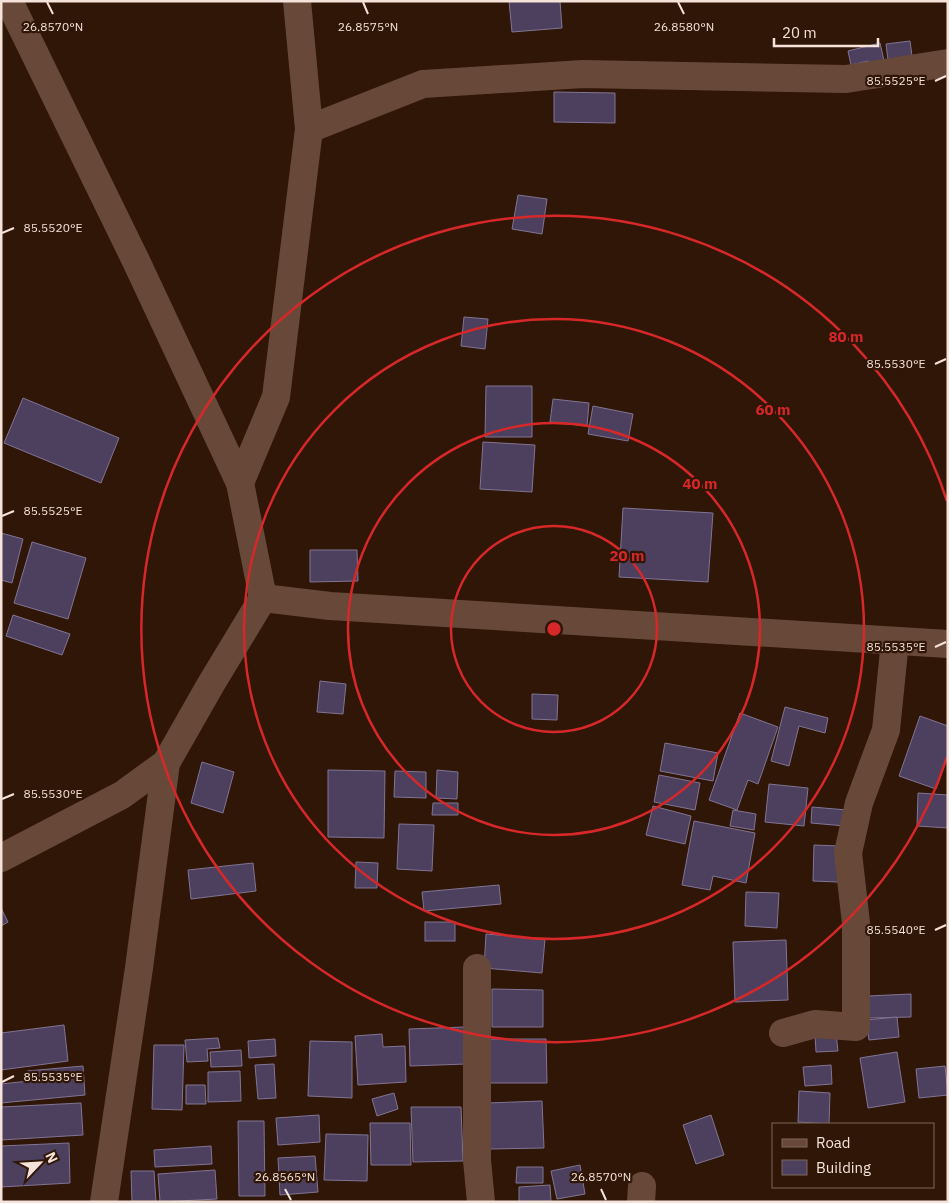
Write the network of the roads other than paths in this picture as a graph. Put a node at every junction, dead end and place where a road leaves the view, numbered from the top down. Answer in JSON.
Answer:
{"nodes":[{"id":1,"x":9,"y":1,"type":"edge"},
{"id":2,"x":297,"y":1,"type":"edge"},
{"id":3,"x":948,"y":63,"type":"edge"},
{"id":4,"x":310,"y":129,"type":"junction"},
{"id":5,"x":240,"y":483,"type":"junction"},
{"id":6,"x":263,"y":598,"type":"junction"},
{"id":7,"x":895,"y":641,"type":"junction"},
{"id":8,"x":948,"y":644,"type":"edge"},
{"id":9,"x":166,"y":763,"type":"junction"},
{"id":10,"x":1,"y":858,"type":"edge"},
{"id":11,"x":477,"y":968,"type":"dead end"},
{"id":12,"x":783,"y":1033,"type":"dead end"},
{"id":13,"x":104,"y":1202,"type":"edge"},
{"id":14,"x":481,"y":1202,"type":"edge"}],
"edges":[{"from":1,"to":5,"type":"street"},
{"from":2,"to":4,"type":"street"},
{"from":3,"to":4,"type":"street"},
{"from":4,"to":5,"type":"street"},
{"from":5,"to":6,"type":"street"},
{"from":6,"to":7,"type":"street"},
{"from":6,"to":9,"type":"street"},
{"from":7,"to":8,"type":"street"},
{"from":7,"to":12,"type":"street"},
{"from":9,"to":10,"type":"street"},
{"from":9,"to":13,"type":"street"},
{"from":11,"to":14,"type":"street"}]}
